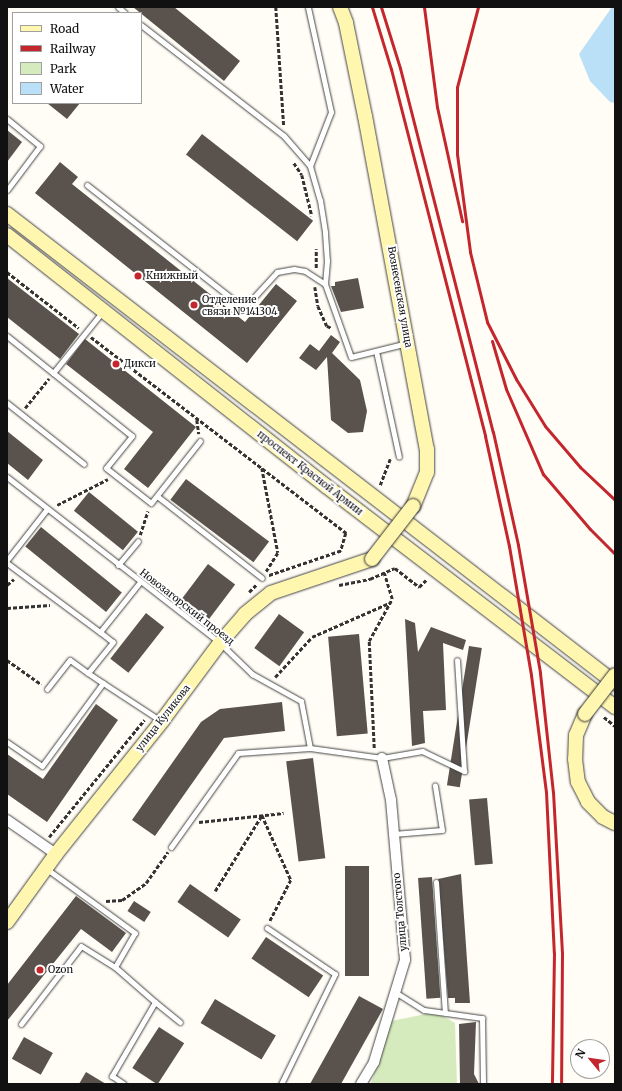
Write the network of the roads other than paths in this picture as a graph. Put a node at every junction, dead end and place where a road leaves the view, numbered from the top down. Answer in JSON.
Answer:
{"nodes":[{"id":1,"x":308,"y":7,"type":"edge"},
{"id":2,"x":340,"y":7,"type":"edge"},
{"id":3,"x":142,"y":26,"type":"edge"},
{"id":4,"x":7,"y":119,"type":"edge"},
{"id":5,"x":310,"y":166,"type":"junction"},
{"id":6,"x":87,"y":185,"type":"dead end"},
{"id":7,"x":7,"y":190,"type":"edge"},
{"id":8,"x":7,"y":214,"type":"edge"},
{"id":9,"x":7,"y":235,"type":"edge"},
{"id":10,"x":325,"y":284,"type":"junction"},
{"id":11,"x":103,"y":311,"type":"junction"},
{"id":12,"x":7,"y":336,"type":"edge"},
{"id":13,"x":408,"y":343,"type":"junction"},
{"id":14,"x":376,"y":351,"type":"junction"},
{"id":15,"x":53,"y":373,"type":"junction"},
{"id":16,"x":7,"y":403,"type":"edge"},
{"id":17,"x":200,"y":441,"type":"road end"},
{"id":18,"x":399,"y":457,"type":"dead end"},
{"id":19,"x":84,"y":464,"type":"dead end"},
{"id":20,"x":7,"y":477,"type":"edge"},
{"id":21,"x":157,"y":496,"type":"junction"},
{"id":22,"x":47,"y":509,"type":"junction"},
{"id":23,"x":138,"y":541,"type":"road end"},
{"id":24,"x":7,"y":561,"type":"edge"},
{"id":25,"x":357,"y":563,"type":"joint"},
{"id":26,"x":118,"y":565,"type":"junction"},
{"id":27,"x":262,"y":578,"type":"road end"},
{"id":28,"x":140,"y":582,"type":"junction"},
{"id":29,"x":100,"y":632,"type":"junction"},
{"id":30,"x":220,"y":643,"type":"junction"},
{"id":31,"x":457,"y":660,"type":"dead end"},
{"id":32,"x":88,"y":673,"type":"junction"},
{"id":33,"x":615,"y":675,"type":"edge"},
{"id":34,"x":103,"y":683,"type":"junction"},
{"id":35,"x":615,"y":683,"type":"edge"},
{"id":36,"x":47,"y":689,"type":"road end"},
{"id":37,"x":615,"y":707,"type":"edge"},
{"id":38,"x":162,"y":721,"type":"junction"},
{"id":39,"x":7,"y":742,"type":"edge"},
{"id":40,"x":310,"y":748,"type":"junction"},
{"id":41,"x":378,"y":757,"type":"junction"},
{"id":42,"x":435,"y":786,"type":"dead end"},
{"id":43,"x":7,"y":820,"type":"edge"},
{"id":44,"x":615,"y":823,"type":"edge"},
{"id":45,"x":394,"y":834,"type":"junction"},
{"id":46,"x":171,"y":847,"type":"road end"},
{"id":47,"x":56,"y":854,"type":"junction"},
{"id":48,"x":46,"y":869,"type":"junction"},
{"id":49,"x":436,"y":882,"type":"dead end"},
{"id":50,"x":7,"y":922,"type":"edge"},
{"id":51,"x":267,"y":928,"type":"road end"},
{"id":52,"x":115,"y":967,"type":"junction"},
{"id":53,"x":395,"y":992,"type":"junction"},
{"id":54,"x":155,"y":1002,"type":"junction"},
{"id":55,"x":445,"y":1013,"type":"junction"},
{"id":56,"x":180,"y":1022,"type":"dead end"},
{"id":57,"x":21,"y":1024,"type":"dead end"},
{"id":58,"x":124,"y":1084,"type":"edge"},
{"id":59,"x":281,"y":1084,"type":"edge"},
{"id":60,"x":362,"y":1084,"type":"edge"},
{"id":61,"x":483,"y":1084,"type":"edge"}],
"edges":[{"from":1,"to":5,"type":"lane"},
{"from":2,"to":13,"type":"main road","name":"Вознесенская улица"},
{"from":3,"to":5,"type":"lane"},
{"from":4,"to":7,"type":"lane"},
{"from":5,"to":10,"type":"lane"},
{"from":6,"to":10,"type":"lane"},
{"from":8,"to":35,"type":"main road","name":"проспект Красной Армии"},
{"from":9,"to":11,"type":"main road","name":"проспект Красной Армии"},
{"from":10,"to":14,"type":"lane"},
{"from":11,"to":15,"type":"lane"},
{"from":11,"to":37,"type":"main road","name":"проспект Красной Армии"},
{"from":12,"to":15,"type":"lane"},
{"from":13,"to":14,"type":"lane"},
{"from":13,"to":25,"type":"main road","name":"Вознесенская улица","bridge":true},
{"from":14,"to":18,"type":"lane"},
{"from":15,"to":21,"type":"lane"},
{"from":16,"to":19,"type":"lane"},
{"from":17,"to":21,"type":"lane"},
{"from":20,"to":22,"type":"lane","name":"Новозагорский проезд"},
{"from":21,"to":27,"type":"lane"},
{"from":22,"to":24,"type":"lane"},
{"from":22,"to":26,"type":"lane","name":"Новозагорский проезд"},
{"from":23,"to":26,"type":"lane"},
{"from":24,"to":29,"type":"lane"},
{"from":25,"to":30,"type":"main road","name":"улица Куликова"},
{"from":26,"to":28,"type":"lane","name":"Новозагорский проезд"},
{"from":28,"to":29,"type":"lane"},
{"from":28,"to":30,"type":"lane","name":"Новозагорский проезд"},
{"from":29,"to":32,"type":"lane"},
{"from":30,"to":38,"type":"main road","name":"улица Куликова"},
{"from":30,"to":40,"type":"lane","name":"Новозагорский проезд"},
{"from":31,"to":41,"type":"lane"},
{"from":32,"to":34,"type":"lane"},
{"from":32,"to":36,"type":"lane"},
{"from":33,"to":44,"type":"main road","bridge":true},
{"from":34,"to":38,"type":"lane"},
{"from":34,"to":39,"type":"lane"},
{"from":38,"to":47,"type":"main road","name":"улица Куликова"},
{"from":40,"to":41,"type":"lane"},
{"from":40,"to":46,"type":"lane"},
{"from":41,"to":45,"type":"street","name":"улица Толстого"},
{"from":42,"to":45,"type":"lane"},
{"from":43,"to":47,"type":"street"},
{"from":45,"to":53,"type":"street","name":"улица Толстого"},
{"from":47,"to":48,"type":"main road","name":"улица Куликова"},
{"from":48,"to":50,"type":"main road","name":"улица Куликова"},
{"from":48,"to":52,"type":"lane"},
{"from":49,"to":55,"type":"lane"},
{"from":51,"to":59,"type":"lane"},
{"from":52,"to":54,"type":"lane"},
{"from":52,"to":57,"type":"lane"},
{"from":53,"to":55,"type":"lane"},
{"from":53,"to":60,"type":"street","name":"улица Толстого"},
{"from":54,"to":56,"type":"lane"},
{"from":54,"to":58,"type":"lane"},
{"from":55,"to":61,"type":"lane"}]}
